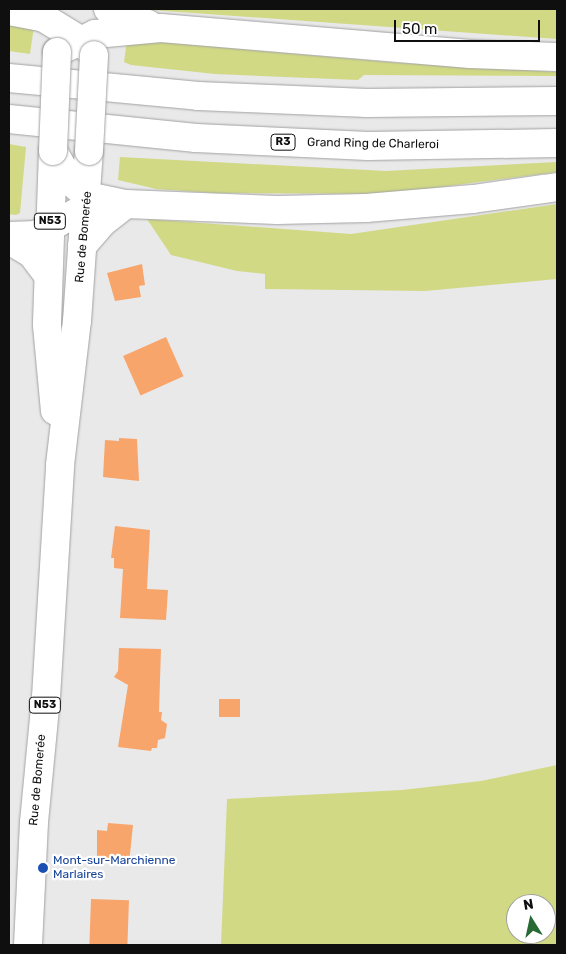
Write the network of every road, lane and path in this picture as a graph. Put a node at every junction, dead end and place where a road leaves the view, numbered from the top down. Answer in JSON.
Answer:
{"nodes":[{"id":1,"x":108,"y":9,"type":"edge"},
{"id":2,"x":10,"y":10,"type":"edge"},
{"id":3,"x":161,"y":28,"type":"junction"},
{"id":4,"x":78,"y":32,"type":"edge"},
{"id":5,"x":557,"y":57,"type":"edge"},
{"id":6,"x":9,"y":78,"type":"edge"},
{"id":7,"x":557,"y":101,"type":"edge"},
{"id":8,"x":9,"y":120,"type":"edge"},
{"id":9,"x":557,"y":143,"type":"edge"},
{"id":10,"x":56,"y":162,"type":"junction"},
{"id":11,"x":557,"y":186,"type":"edge"},
{"id":12,"x":87,"y":192,"type":"junction"},
{"id":13,"x":126,"y":204,"type":"junction"},
{"id":14,"x":50,"y":230,"type":"junction"},
{"id":15,"x":9,"y":236,"type":"edge"},
{"id":16,"x":9,"y":240,"type":"edge"},
{"id":17,"x":82,"y":246,"type":"junction"},
{"id":18,"x":48,"y":275,"type":"junction"},
{"id":19,"x":60,"y":465,"type":"junction"},
{"id":20,"x":28,"y":945,"type":"edge"}],
"edges":[{"from":1,"to":3,"type":"main road"},
{"from":2,"to":4,"type":"main road"},
{"from":3,"to":4,"type":"main road"},
{"from":3,"to":5,"type":"main road"},
{"from":4,"to":10,"type":"main road","name":"Rue de Bomerée","number":"N53","bridge":true},
{"from":4,"to":12,"type":"main road","name":"Rue de Bomerée","number":"N53","bridge":true},
{"from":6,"to":7,"type":"main road"},
{"from":8,"to":9,"type":"main road","name":"Grand Ring de Charleroi","number":"R3"},
{"from":10,"to":12,"type":"main road"},
{"from":10,"to":14,"type":"main road","name":"Rue de Bomerée","number":"N53"},
{"from":11,"to":13,"type":"main road"},
{"from":12,"to":13,"type":"main road"},
{"from":12,"to":14,"type":"main road"},
{"from":12,"to":17,"type":"main road","name":"Rue de Bomerée","number":"N53"},
{"from":13,"to":17,"type":"main road"},
{"from":14,"to":15,"type":"main road"},
{"from":14,"to":18,"type":"main road","name":"Rue de Bomerée","number":"N53"},
{"from":16,"to":18,"type":"main road"},
{"from":17,"to":19,"type":"main road","name":"Rue de Bomerée","number":"N53"},
{"from":18,"to":19,"type":"main road","name":"Rue de Bomerée","number":"N53"},
{"from":19,"to":20,"type":"main road","name":"Rue de Bomerée","number":"N53"}]}
